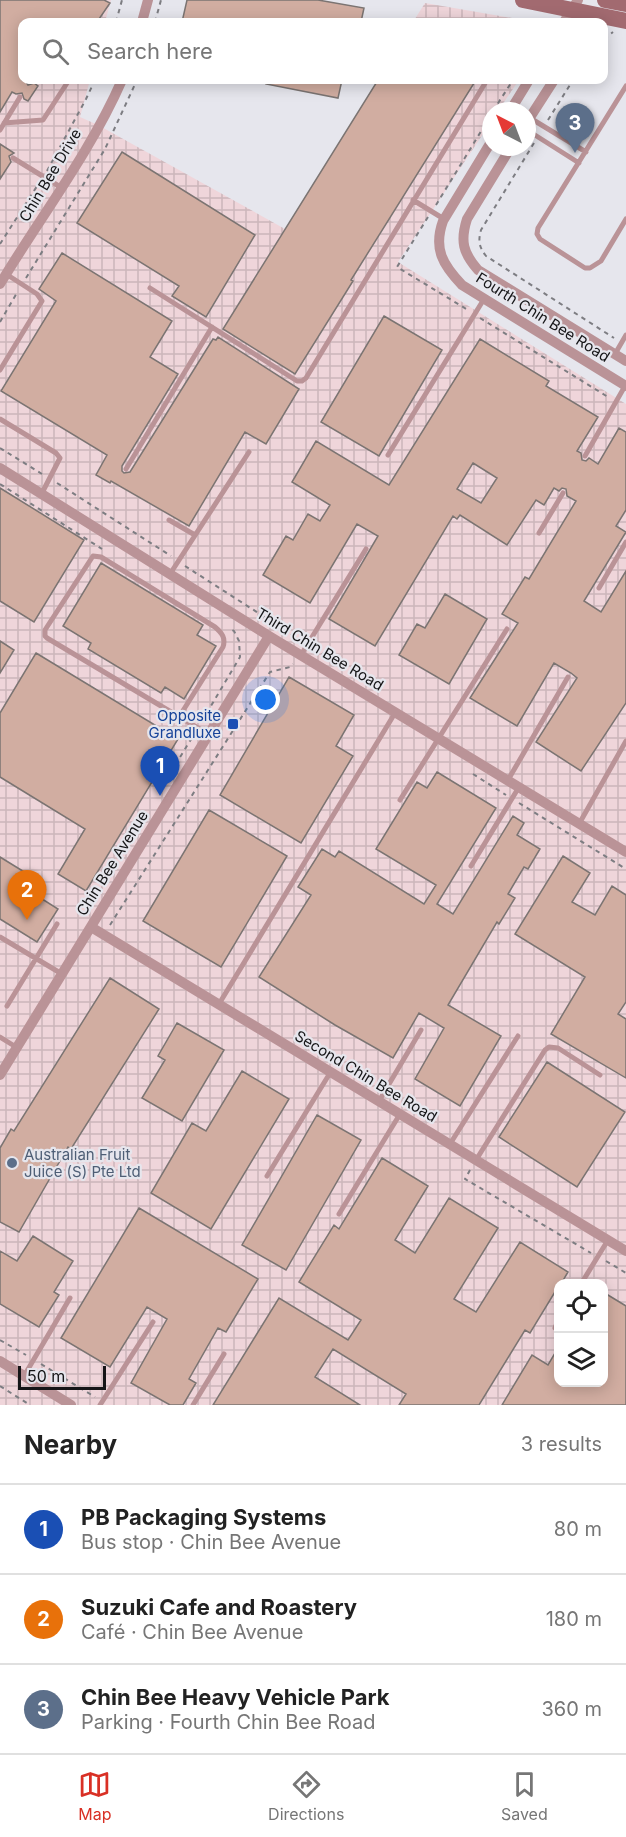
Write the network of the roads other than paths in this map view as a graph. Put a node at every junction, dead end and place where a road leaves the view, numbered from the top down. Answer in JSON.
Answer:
{"nodes":[{"id":1,"x":148,"y":0,"type":"edge"},
{"id":2,"x":523,"y":0,"type":"edge"},
{"id":3,"x":604,"y":0,"type":"edge"},
{"id":4,"x":626,"y":4,"type":"edge"},
{"id":5,"x":571,"y":11,"type":"edge"},
{"id":6,"x":143,"y":18,"type":"edge"},
{"id":7,"x":589,"y":18,"type":"edge"},
{"id":8,"x":593,"y":18,"type":"edge"},
{"id":9,"x":67,"y":84,"type":"edge"},
{"id":10,"x":120,"y":84,"type":"edge"},
{"id":11,"x":484,"y":84,"type":"edge"},
{"id":12,"x":527,"y":84,"type":"edge"},
{"id":13,"x":551,"y":84,"type":"edge"},
{"id":14,"x":626,"y":86,"type":"edge"},
{"id":15,"x":20,"y":97,"type":"dead end"},
{"id":16,"x":516,"y":102,"type":"edge"},
{"id":17,"x":536,"y":108,"type":"edge"},
{"id":18,"x":4,"y":123,"type":"junction"},
{"id":19,"x":536,"y":124,"type":"edge"},
{"id":20,"x":0,"y":130,"type":"edge"},
{"id":21,"x":536,"y":136,"type":"edge"},
{"id":22,"x":586,"y":152,"type":"junction"},
{"id":23,"x":482,"y":156,"type":"edge"},
{"id":24,"x":505,"y":156,"type":"edge"},
{"id":25,"x":13,"y":158,"type":"dead end"},
{"id":26,"x":579,"y":163,"type":"junction"},
{"id":27,"x":62,"y":188,"type":"junction"},
{"id":28,"x":413,"y":200,"type":"junction"},
{"id":29,"x":444,"y":219,"type":"junction"},
{"id":30,"x":626,"y":219,"type":"edge"},
{"id":31,"x":6,"y":274,"type":"junction"},
{"id":32,"x":0,"y":284,"type":"edge"},
{"id":33,"x":150,"y":288,"type":"dead end"},
{"id":34,"x":484,"y":299,"type":"junction"},
{"id":35,"x":212,"y":327,"type":"junction"},
{"id":36,"x":626,"y":335,"type":"edge"},
{"id":37,"x":615,"y":354,"type":"junction"},
{"id":38,"x":626,"y":361,"type":"edge"},
{"id":39,"x":0,"y":370,"type":"edge"},
{"id":40,"x":625,"y":386,"type":"edge"},
{"id":41,"x":0,"y":419,"type":"edge"},
{"id":42,"x":249,"y":452,"type":"dead end"},
{"id":43,"x":388,"y":455,"type":"dead end"},
{"id":44,"x":585,"y":456,"type":"dead end"},
{"id":45,"x":0,"y":468,"type":"edge"},
{"id":46,"x":126,"y":469,"type":"dead end"},
{"id":47,"x":563,"y":493,"type":"dead end"},
{"id":48,"x":42,"y":494,"type":"junction"},
{"id":49,"x":169,"y":520,"type":"dead end"},
{"id":50,"x":539,"y":533,"type":"dead end"},
{"id":51,"x":195,"y":535,"type":"junction"},
{"id":52,"x":626,"y":542,"type":"edge"},
{"id":53,"x":366,"y":549,"type":"dead end"},
{"id":54,"x":170,"y":574,"type":"junction"},
{"id":55,"x":599,"y":588,"type":"dead end"},
{"id":56,"x":507,"y":629,"type":"dead end"},
{"id":57,"x":269,"y":636,"type":"junction"},
{"id":58,"x":298,"y":658,"type":"junction"},
{"id":59,"x":568,"y":677,"type":"dead end"},
{"id":60,"x":395,"y":712,"type":"junction"},
{"id":61,"x":179,"y":717,"type":"junction"},
{"id":62,"x":208,"y":734,"type":"junction"},
{"id":63,"x":438,"y":738,"type":"junction"},
{"id":64,"x":626,"y":741,"type":"edge"},
{"id":65,"x":507,"y":780,"type":"junction"},
{"id":66,"x":519,"y":787,"type":"junction"},
{"id":67,"x":400,"y":800,"type":"dead end"},
{"id":68,"x":579,"y":824,"type":"junction"},
{"id":69,"x":626,"y":852,"type":"edge"},
{"id":70,"x":471,"y":866,"type":"dead end"},
{"id":71,"x":57,"y":924,"type":"dead end"},
{"id":72,"x":90,"y":927,"type":"junction"},
{"id":73,"x":0,"y":937,"type":"edge"},
{"id":74,"x":36,"y":958,"type":"junction"},
{"id":75,"x":62,"y":974,"type":"junction"},
{"id":76,"x":219,"y":1004,"type":"junction"},
{"id":77,"x":7,"y":1006,"type":"dead end"},
{"id":78,"x":422,"y":1030,"type":"dead end"},
{"id":79,"x":0,"y":1036,"type":"edge"},
{"id":80,"x":518,"y":1036,"type":"dead end"},
{"id":81,"x":17,"y":1047,"type":"junction"},
{"id":82,"x":330,"y":1072,"type":"junction"},
{"id":83,"x":0,"y":1075,"type":"edge"},
{"id":84,"x":600,"y":1075,"type":"dead end"},
{"id":85,"x":379,"y":1101,"type":"junction"},
{"id":86,"x":400,"y":1114,"type":"junction"},
{"id":87,"x":450,"y":1144,"type":"junction"},
{"id":88,"x":476,"y":1160,"type":"junction"},
{"id":89,"x":267,"y":1176,"type":"dead end"},
{"id":90,"x":339,"y":1214,"type":"dead end"},
{"id":91,"x":608,"y":1240,"type":"junction"},
{"id":92,"x":626,"y":1251,"type":"edge"},
{"id":93,"x":584,"y":1279,"type":"edge"},
{"id":94,"x":70,"y":1298,"type":"dead end"},
{"id":95,"x":153,"y":1322,"type":"dead end"},
{"id":96,"x":224,"y":1354,"type":"dead end"},
{"id":97,"x":0,"y":1361,"type":"edge"},
{"id":98,"x":24,"y":1376,"type":"junction"},
{"id":99,"x":101,"y":1403,"type":"edge"},
{"id":100,"x":71,"y":1405,"type":"edge"},
{"id":101,"x":193,"y":1405,"type":"edge"}],
"edges":[{"from":1,"to":6,"type":"street"},
{"from":2,"to":5,"type":"main road"},
{"from":3,"to":4,"type":"main road"},
{"from":3,"to":8,"type":"street"},
{"from":5,"to":7,"type":"main road"},
{"from":9,"to":18,"type":"lane"},
{"from":10,"to":27,"type":"street","name":"Chin Bee Drive"},
{"from":11,"to":28,"type":"lane"},
{"from":12,"to":16,"type":"street"},
{"from":13,"to":17,"type":"street"},
{"from":14,"to":22,"type":"lane"},
{"from":15,"to":18,"type":"lane"},
{"from":18,"to":20,"type":"lane"},
{"from":19,"to":22,"type":"lane"},
{"from":21,"to":26,"type":"lane"},
{"from":22,"to":26,"type":"lane"},
{"from":23,"to":29,"type":"street","name":"Fourth Chin Bee Road"},
{"from":24,"to":37,"type":"street","name":"Fourth Chin Bee Road"},
{"from":25,"to":27,"type":"lane"},
{"from":26,"to":30,"type":"lane"},
{"from":27,"to":31,"type":"street","name":"Chin Bee Drive"},
{"from":28,"to":29,"type":"lane"},
{"from":28,"to":35,"type":"lane"},
{"from":29,"to":34,"type":"street","name":"Fourth Chin Bee Road"},
{"from":31,"to":32,"type":"street","name":"Chin Bee Drive"},
{"from":31,"to":39,"type":"lane"},
{"from":33,"to":35,"type":"lane"},
{"from":34,"to":40,"type":"street","name":"Fourth Chin Bee Road"},
{"from":34,"to":43,"type":"lane"},
{"from":35,"to":46,"type":"lane"},
{"from":36,"to":37,"type":"lane"},
{"from":37,"to":38,"type":"street","name":"Fourth Chin Bee Road"},
{"from":40,"to":44,"type":"lane"},
{"from":41,"to":48,"type":"lane"},
{"from":42,"to":51,"type":"lane"},
{"from":45,"to":48,"type":"street","name":"Third Chin Bee Road"},
{"from":47,"to":50,"type":"lane"},
{"from":48,"to":54,"type":"street","name":"Third Chin Bee Road"},
{"from":49,"to":51,"type":"lane"},
{"from":51,"to":54,"type":"lane"},
{"from":52,"to":55,"type":"lane"},
{"from":53,"to":58,"type":"lane"},
{"from":54,"to":57,"type":"street","name":"Third Chin Bee Road"},
{"from":56,"to":63,"type":"lane"},
{"from":57,"to":58,"type":"street","name":"Third Chin Bee Road"},
{"from":57,"to":62,"type":"street","name":"Chin Bee Avenue"},
{"from":58,"to":60,"type":"street","name":"Third Chin Bee Road"},
{"from":59,"to":65,"type":"lane"},
{"from":60,"to":63,"type":"street","name":"Third Chin Bee Road"},
{"from":60,"to":76,"type":"lane"},
{"from":61,"to":61,"type":"lane"},
{"from":61,"to":62,"type":"lane"},
{"from":62,"to":72,"type":"street","name":"Chin Bee Avenue"},
{"from":63,"to":65,"type":"street","name":"Third Chin Bee Road"},
{"from":63,"to":67,"type":"lane"},
{"from":64,"to":68,"type":"lane"},
{"from":65,"to":66,"type":"street","name":"Third Chin Bee Road"},
{"from":66,"to":68,"type":"street","name":"Third Chin Bee Road"},
{"from":66,"to":70,"type":"lane"},
{"from":68,"to":69,"type":"street","name":"Third Chin Bee Road"},
{"from":71,"to":74,"type":"lane"},
{"from":72,"to":75,"type":"street","name":"Chin Bee Avenue"},
{"from":72,"to":76,"type":"street","name":"Second Chin Bee Road"},
{"from":73,"to":74,"type":"lane"},
{"from":74,"to":75,"type":"lane"},
{"from":74,"to":77,"type":"lane"},
{"from":75,"to":81,"type":"street","name":"Chin Bee Avenue"},
{"from":76,"to":82,"type":"street","name":"Second Chin Bee Road"},
{"from":78,"to":85,"type":"lane"},
{"from":79,"to":81,"type":"lane"},
{"from":80,"to":87,"type":"lane"},
{"from":81,"to":83,"type":"street","name":"Chin Bee Avenue"},
{"from":82,"to":85,"type":"street","name":"Second Chin Bee Road"},
{"from":82,"to":89,"type":"lane"},
{"from":84,"to":88,"type":"lane"},
{"from":85,"to":86,"type":"street","name":"Second Chin Bee Road"},
{"from":86,"to":87,"type":"street","name":"Second Chin Bee Road"},
{"from":86,"to":90,"type":"lane"},
{"from":87,"to":88,"type":"street","name":"Second Chin Bee Road"},
{"from":88,"to":91,"type":"street","name":"Second Chin Bee Road"},
{"from":91,"to":92,"type":"street","name":"Second Chin Bee Road"},
{"from":91,"to":93,"type":"lane"},
{"from":94,"to":98,"type":"lane"},
{"from":95,"to":99,"type":"lane"},
{"from":96,"to":101,"type":"lane"},
{"from":97,"to":98,"type":"street"},
{"from":98,"to":100,"type":"street"}]}
